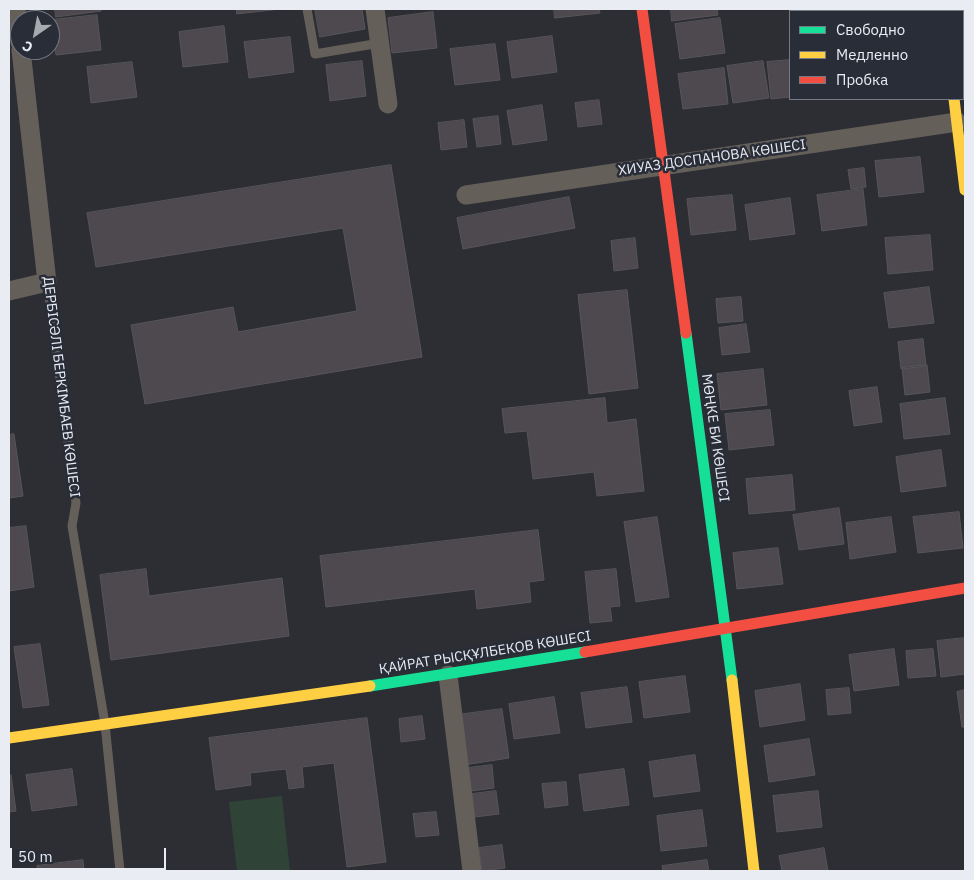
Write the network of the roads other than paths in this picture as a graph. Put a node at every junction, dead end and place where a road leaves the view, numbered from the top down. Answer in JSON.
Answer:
{"nodes":[{"id":1,"x":307,"y":9,"type":"edge"},
{"id":2,"x":375,"y":9,"type":"edge"},
{"id":3,"x":642,"y":9,"type":"edge"},
{"id":4,"x":380,"y":43,"type":"junction"},
{"id":5,"x":22,"y":60,"type":"edge"},
{"id":6,"x":954,"y":100,"type":"edge"},
{"id":7,"x":388,"y":104,"type":"dead end"},
{"id":8,"x":957,"y":122,"type":"junction"},
{"id":9,"x":663,"y":165,"type":"junction"},
{"id":10,"x":965,"y":190,"type":"edge"},
{"id":11,"x":466,"y":195,"type":"dead end"},
{"id":12,"x":47,"y":282,"type":"junction"},
{"id":13,"x":9,"y":291,"type":"edge"},
{"id":14,"x":965,"y":588,"type":"edge"},
{"id":15,"x":726,"y":628,"type":"junction"},
{"id":16,"x":448,"y":675,"type":"junction"},
{"id":17,"x":105,"y":724,"type":"junction"},
{"id":18,"x":9,"y":738,"type":"edge"},
{"id":19,"x":120,"y":871,"type":"edge"},
{"id":20,"x":472,"y":871,"type":"edge"},
{"id":21,"x":754,"y":871,"type":"edge"}],
"edges":[{"from":1,"to":4,"type":"lane"},
{"from":2,"to":4,"type":"street"},
{"from":3,"to":9,"type":"street","name":"МӨҢКЕ БИ КӨШЕСІ"},
{"from":4,"to":7,"type":"street"},
{"from":5,"to":12,"type":"street","name":"ДЕРБІСӘЛІ БЕРКІМБАЕВ КӨШЕСІ"},
{"from":6,"to":8,"type":"street"},
{"from":8,"to":9,"type":"street","name":"ХИУАЗ ДОСПАНОВА КӨШЕСІ"},
{"from":8,"to":10,"type":"street"},
{"from":9,"to":11,"type":"street","name":"ХИУАЗ ДОСПАНОВА КӨШЕСІ"},
{"from":9,"to":15,"type":"street","name":"МӨҢКЕ БИ КӨШЕСІ"},
{"from":12,"to":13,"type":"street"},
{"from":12,"to":17,"type":"lane","name":"ДЕРБІСӘЛІ БЕРКІМБАЕВ КӨШЕСІ"},
{"from":14,"to":15,"type":"street","name":"ҚАЙРАТ РЫСҚҰЛБЕКОВ КӨШЕСІ"},
{"from":15,"to":16,"type":"street","name":"ҚАЙРАТ РЫСҚҰЛБЕКОВ КӨШЕСІ"},
{"from":15,"to":21,"type":"street","name":"МӨҢКЕ БИ КӨШЕСІ"},
{"from":16,"to":17,"type":"street","name":"ҚАЙРАТ РЫСҚҰЛБЕКОВ КӨШЕСІ"},
{"from":16,"to":20,"type":"street"},
{"from":17,"to":18,"type":"street","name":"ҚАЙРАТ РЫСҚҰЛБЕКОВ КӨШЕСІ"},
{"from":17,"to":19,"type":"lane","name":"ДЕРБІСӘЛІ БЕРКІМБАЕВ КӨШЕСІ"}]}
